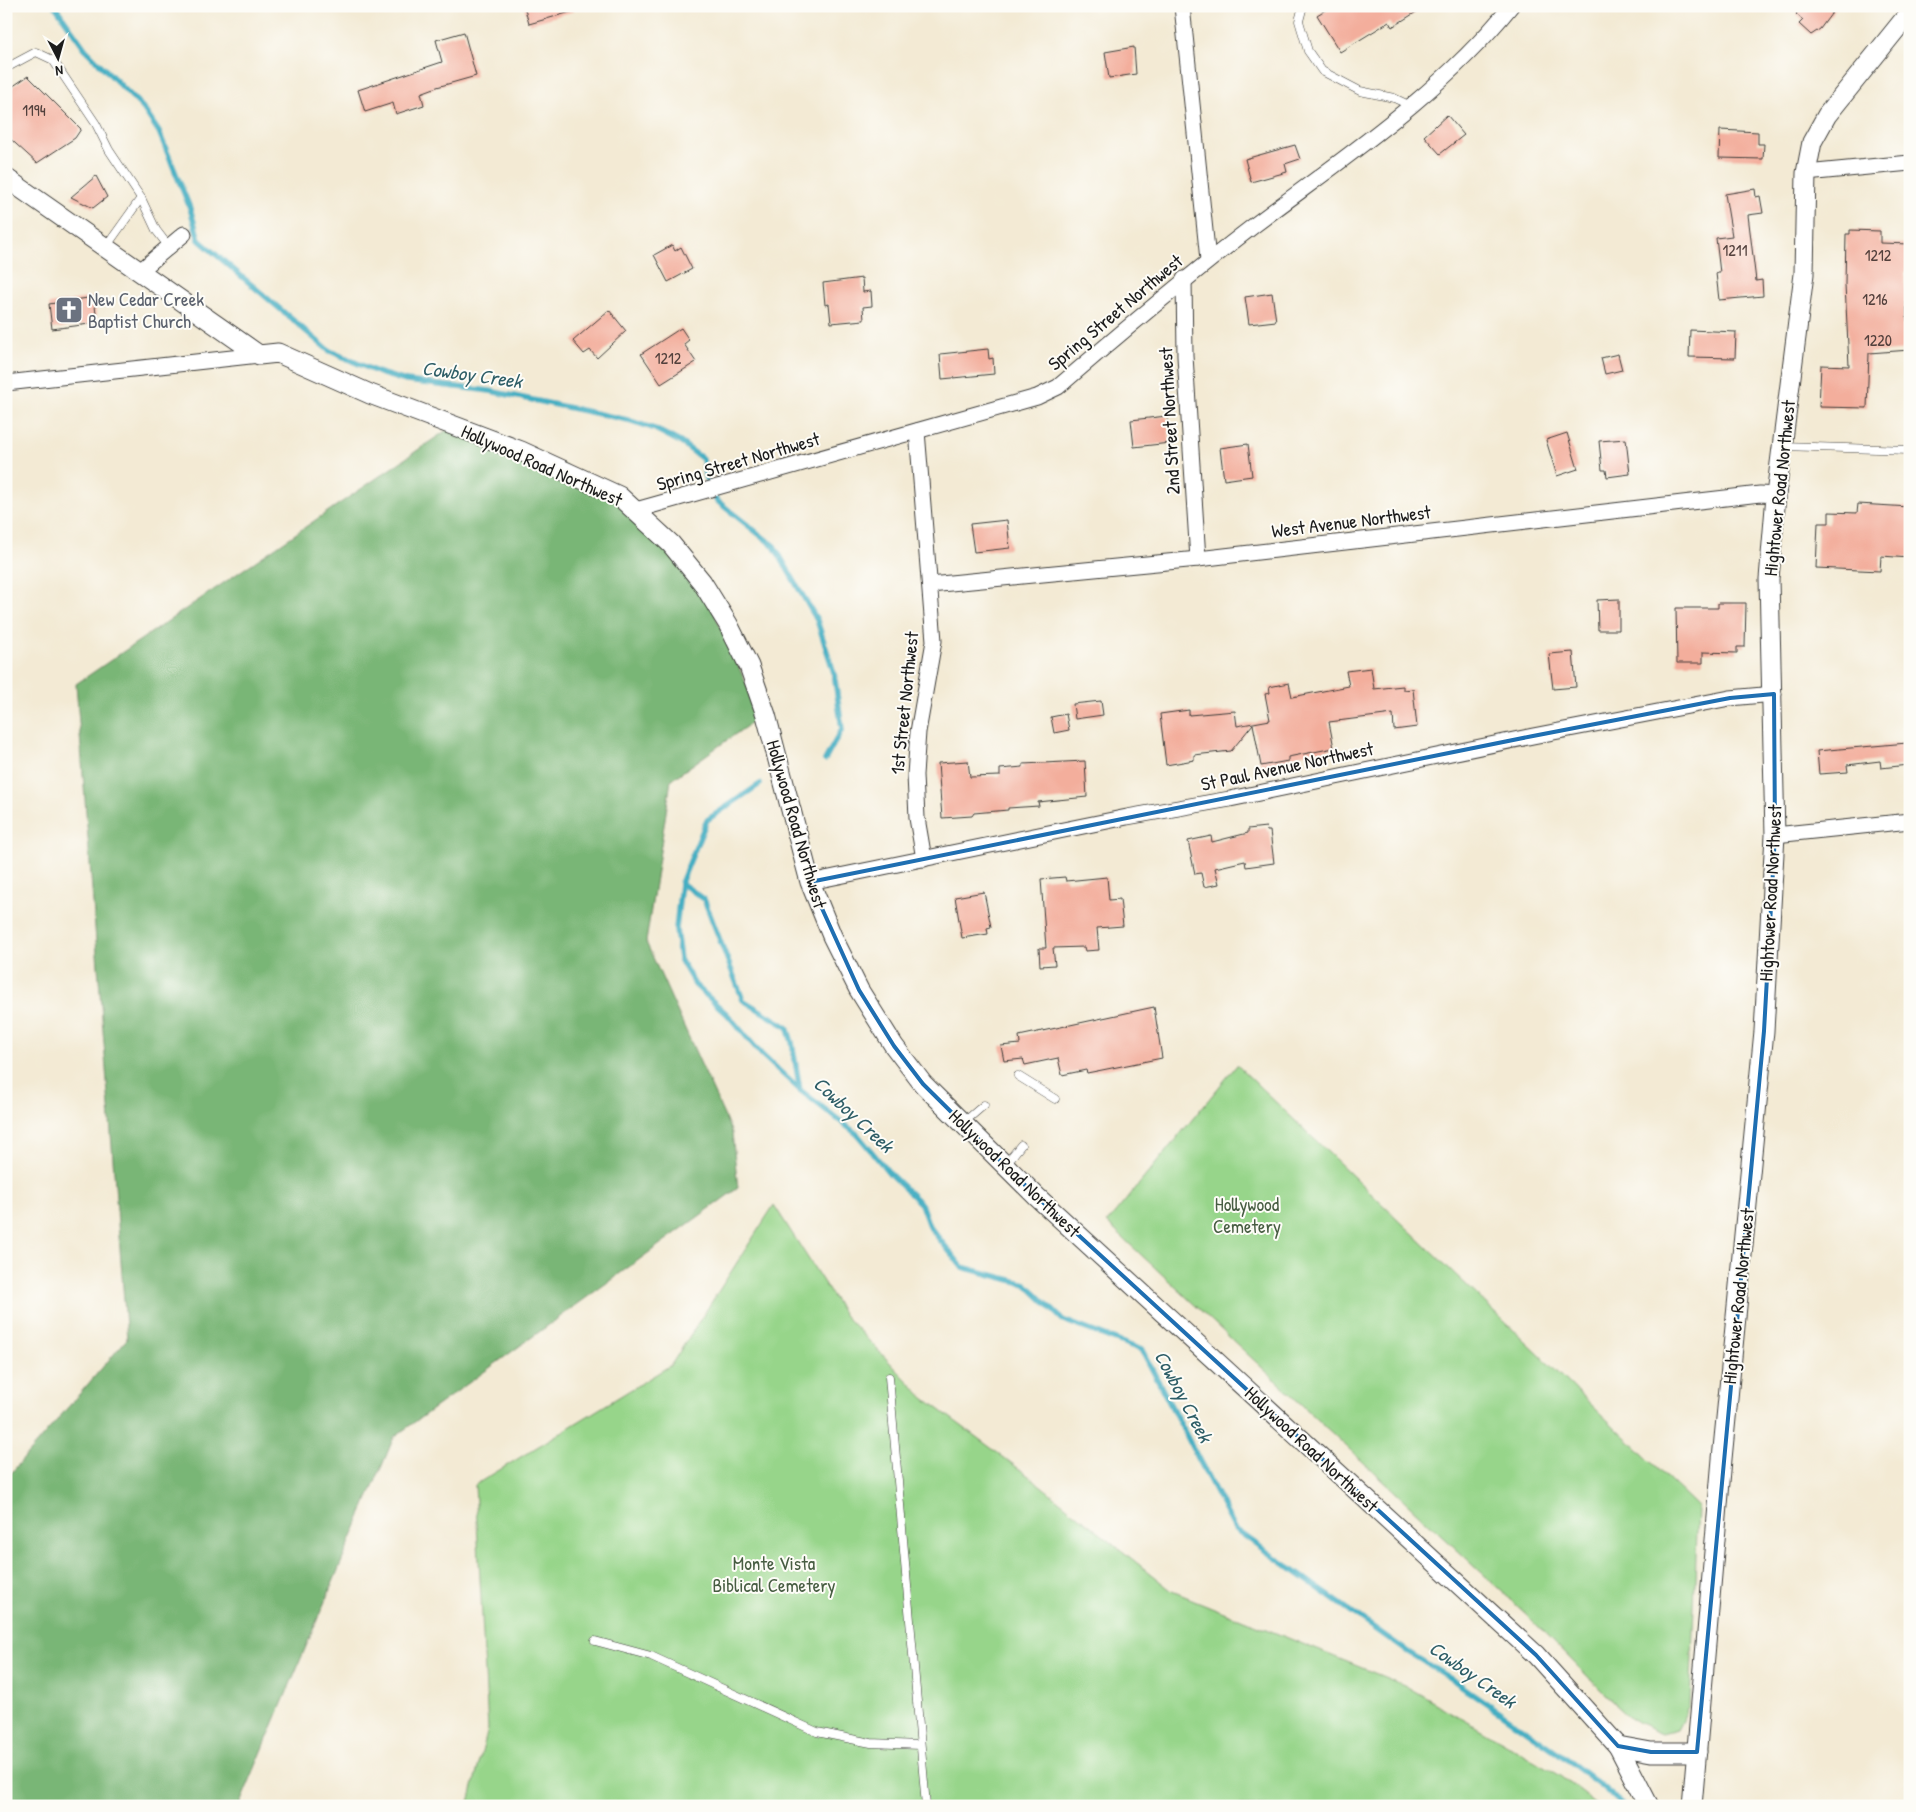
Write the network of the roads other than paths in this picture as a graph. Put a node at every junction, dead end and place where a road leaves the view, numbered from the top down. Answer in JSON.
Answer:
{"nodes":[{"id":1,"x":1182,"y":6,"type":"edge"},
{"id":2,"x":1303,"y":6,"type":"edge"},
{"id":3,"x":1510,"y":6,"type":"edge"},
{"id":4,"x":1910,"y":12,"type":"edge"},
{"id":5,"x":6,"y":68,"type":"edge"},
{"id":6,"x":1411,"y":106,"type":"junction"},
{"id":7,"x":1910,"y":163,"type":"edge"},
{"id":8,"x":1806,"y":173,"type":"junction"},
{"id":9,"x":6,"y":178,"type":"edge"},
{"id":10,"x":141,"y":198,"type":"junction"},
{"id":11,"x":184,"y":234,"type":"dead end"},
{"id":12,"x":106,"y":247,"type":"junction"},
{"id":13,"x":169,"y":247,"type":"junction"},
{"id":14,"x":1208,"y":260,"type":"junction"},
{"id":15,"x":140,"y":271,"type":"junction"},
{"id":16,"x":1184,"y":280,"type":"junction"},
{"id":17,"x":259,"y":355,"type":"junction"},
{"id":18,"x":6,"y":382,"type":"edge"},
{"id":19,"x":917,"y":430,"type":"junction"},
{"id":20,"x":1782,"y":446,"type":"junction"},
{"id":21,"x":1910,"y":450,"type":"edge"},
{"id":22,"x":1776,"y":495,"type":"junction"},
{"id":23,"x":636,"y":510,"type":"junction"},
{"id":24,"x":1198,"y":559,"type":"junction"},
{"id":25,"x":930,"y":585,"type":"junction"},
{"id":26,"x":1774,"y":694,"type":"junction"},
{"id":27,"x":1910,"y":822,"type":"edge"},
{"id":28,"x":1775,"y":835,"type":"junction"},
{"id":29,"x":924,"y":859,"type":"junction"},
{"id":30,"x":810,"y":882,"type":"junction"},
{"id":31,"x":1018,"y":1076,"type":"dead end"},
{"id":32,"x":1055,"y":1099,"type":"dead end"},
{"id":33,"x":984,"y":1105,"type":"dead end"},
{"id":34,"x":963,"y":1123,"type":"junction"},
{"id":35,"x":1020,"y":1145,"type":"dead end"},
{"id":36,"x":1005,"y":1165,"type":"junction"},
{"id":37,"x":889,"y":1377,"type":"dead end"},
{"id":38,"x":595,"y":1641,"type":"dead end"},
{"id":39,"x":919,"y":1745,"type":"junction"},
{"id":40,"x":1618,"y":1746,"type":"junction"},
{"id":41,"x":1697,"y":1752,"type":"junction"},
{"id":42,"x":926,"y":1806,"type":"edge"},
{"id":43,"x":1649,"y":1806,"type":"edge"},
{"id":44,"x":1692,"y":1806,"type":"edge"}],
"edges":[{"from":1,"to":14,"type":"street"},
{"from":2,"to":6,"type":"lane"},
{"from":3,"to":6,"type":"street","name":"Spring Street Northwest"},
{"from":4,"to":8,"type":"street","name":"Hightower Road Northwest"},
{"from":5,"to":10,"type":"lane"},
{"from":6,"to":14,"type":"street","name":"Spring Street Northwest"},
{"from":7,"to":8,"type":"street"},
{"from":8,"to":20,"type":"street","name":"Hightower Road Northwest"},
{"from":9,"to":12,"type":"street"},
{"from":10,"to":12,"type":"lane"},
{"from":10,"to":13,"type":"lane"},
{"from":11,"to":13,"type":"street"},
{"from":12,"to":15,"type":"street"},
{"from":13,"to":15,"type":"street"},
{"from":14,"to":16,"type":"street","name":"Spring Street Northwest"},
{"from":15,"to":17,"type":"street"},
{"from":16,"to":19,"type":"street","name":"Spring Street Northwest"},
{"from":16,"to":24,"type":"street","name":"2nd Street Northwest"},
{"from":17,"to":18,"type":"street"},
{"from":17,"to":23,"type":"street","name":"Hollywood Road Northwest"},
{"from":19,"to":23,"type":"street","name":"Spring Street Northwest"},
{"from":19,"to":25,"type":"street","name":"1st Street Northwest"},
{"from":20,"to":21,"type":"lane"},
{"from":20,"to":22,"type":"street","name":"Hightower Road Northwest"},
{"from":22,"to":24,"type":"street","name":"West Avenue Northwest"},
{"from":22,"to":26,"type":"street","name":"Hightower Road Northwest"},
{"from":23,"to":30,"type":"street","name":"Hollywood Road Northwest"},
{"from":24,"to":25,"type":"street","name":"West Avenue Northwest"},
{"from":25,"to":29,"type":"street","name":"1st Street Northwest"},
{"from":26,"to":28,"type":"street","name":"Hightower Road Northwest"},
{"from":26,"to":29,"type":"street","name":"St Paul Avenue Northwest"},
{"from":27,"to":28,"type":"street"},
{"from":28,"to":41,"type":"street","name":"Hightower Road Northwest"},
{"from":29,"to":30,"type":"street","name":"St Paul Avenue Northwest"},
{"from":30,"to":34,"type":"street","name":"Hollywood Road Northwest"},
{"from":31,"to":32,"type":"lane"},
{"from":33,"to":34,"type":"lane"},
{"from":34,"to":36,"type":"street","name":"Hollywood Road Northwest"},
{"from":35,"to":36,"type":"lane"},
{"from":36,"to":40,"type":"street","name":"Hollywood Road Northwest"},
{"from":37,"to":39,"type":"lane"},
{"from":38,"to":39,"type":"lane"},
{"from":39,"to":42,"type":"lane"},
{"from":40,"to":41,"type":"street"},
{"from":40,"to":43,"type":"street","name":"Hollywood Road Northwest"},
{"from":41,"to":44,"type":"street","name":"Hightower Road Northwest"}]}
